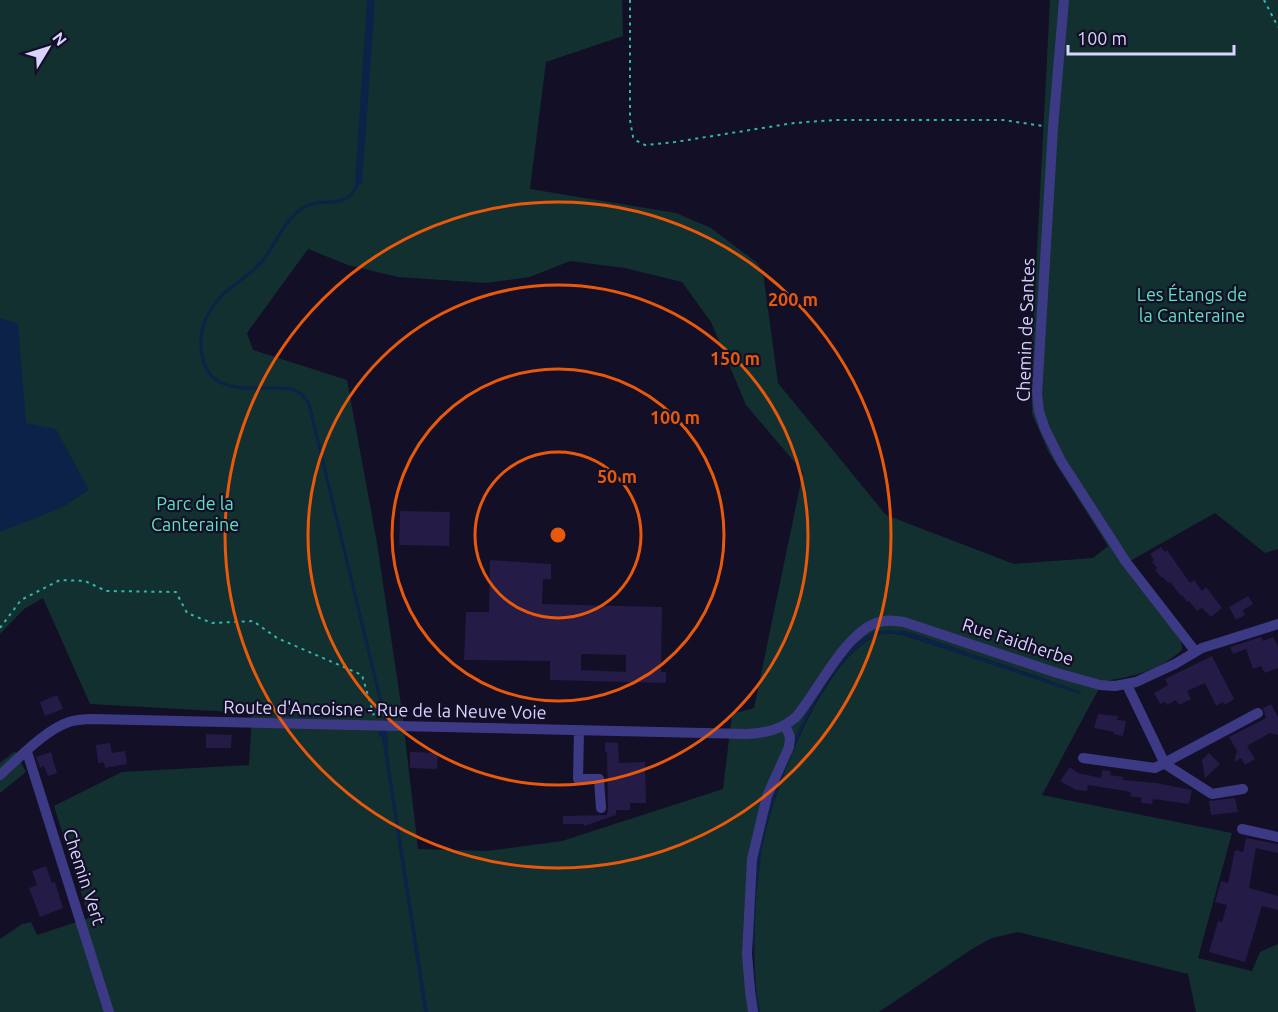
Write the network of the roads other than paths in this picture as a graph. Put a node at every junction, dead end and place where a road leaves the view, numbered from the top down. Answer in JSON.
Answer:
{"nodes":[{"id":1,"x":1064,"y":0,"type":"edge"},
{"id":2,"x":1278,"y":624,"type":"edge"},
{"id":3,"x":1195,"y":651,"type":"junction"},
{"id":4,"x":1128,"y":685,"type":"junction"},
{"id":5,"x":1258,"y":714,"type":"dead end"},
{"id":6,"x":785,"y":725,"type":"junction"},
{"id":7,"x":579,"y":731,"type":"junction"},
{"id":8,"x":27,"y":752,"type":"junction"},
{"id":9,"x":1083,"y":758,"type":"dead end"},
{"id":10,"x":1165,"y":764,"type":"junction"},
{"id":11,"x":0,"y":774,"type":"edge"},
{"id":12,"x":1243,"y":789,"type":"dead end"},
{"id":13,"x":601,"y":808,"type":"dead end"},
{"id":14,"x":1242,"y":829,"type":"dead end"},
{"id":15,"x":1278,"y":837,"type":"edge"},
{"id":16,"x":109,"y":1012,"type":"edge"},
{"id":17,"x":753,"y":1012,"type":"edge"}],
"edges":[{"from":1,"to":3,"type":"street","name":"Chemin de Santes"},
{"from":2,"to":3,"type":"street","name":"Rue Faidherbe"},
{"from":3,"to":4,"type":"street","name":"Rue Faidherbe"},
{"from":4,"to":6,"type":"street","name":"Rue Faidherbe"},
{"from":4,"to":10,"type":"street"},
{"from":5,"to":10,"type":"street"},
{"from":6,"to":7,"type":"street","name":"Route d'Ancoisne - Rue de la Neuve Voie"},
{"from":6,"to":17,"type":"street"},
{"from":7,"to":8,"type":"street","name":"Route d'Ancoisne - Rue de la Neuve Voie"},
{"from":7,"to":13,"type":"street"},
{"from":8,"to":11,"type":"street","name":"Route d'Ancoisne - Rue de la Neuve Voie"},
{"from":8,"to":16,"type":"street","name":"Chemin Vert"},
{"from":9,"to":10,"type":"street"},
{"from":10,"to":12,"type":"street"},
{"from":14,"to":15,"type":"street"}]}
